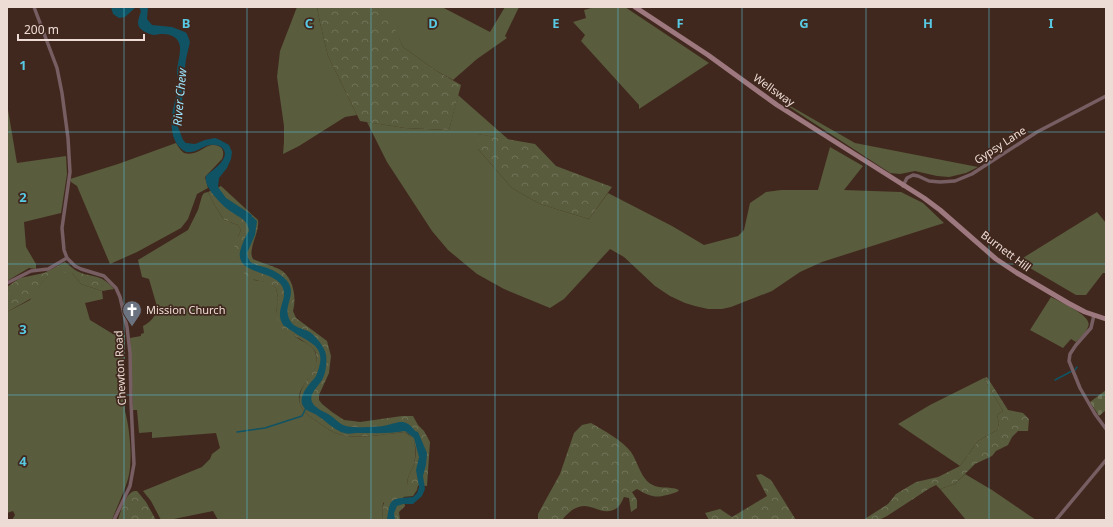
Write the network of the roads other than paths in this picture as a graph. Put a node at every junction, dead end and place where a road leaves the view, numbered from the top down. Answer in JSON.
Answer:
{"nodes":[{"id":1,"x":34,"y":7,"type":"edge"},
{"id":2,"x":635,"y":7,"type":"edge"},
{"id":3,"x":1106,"y":96,"type":"edge"},
{"id":4,"x":904,"y":186,"type":"junction"},
{"id":5,"x":67,"y":258,"type":"junction"},
{"id":6,"x":7,"y":283,"type":"edge"},
{"id":7,"x":1094,"y":315,"type":"junction"},
{"id":8,"x":1106,"y":319,"type":"edge"},
{"id":9,"x":1106,"y":429,"type":"edge"},
{"id":10,"x":1106,"y":460,"type":"edge"},
{"id":11,"x":114,"y":520,"type":"edge"},
{"id":12,"x":1056,"y":520,"type":"edge"}],
"edges":[{"from":1,"to":5,"type":"street"},
{"from":2,"to":4,"type":"main road","name":"Wellsway"},
{"from":3,"to":4,"type":"street","name":"Gypsy Lane"},
{"from":4,"to":7,"type":"main road","name":"Burnett Hill"},
{"from":5,"to":6,"type":"street"},
{"from":5,"to":11,"type":"street","name":"Chewton Road"},
{"from":7,"to":8,"type":"main road","name":"Burnett Hill"},
{"from":7,"to":9,"type":"street"},
{"from":10,"to":12,"type":"street"}]}
